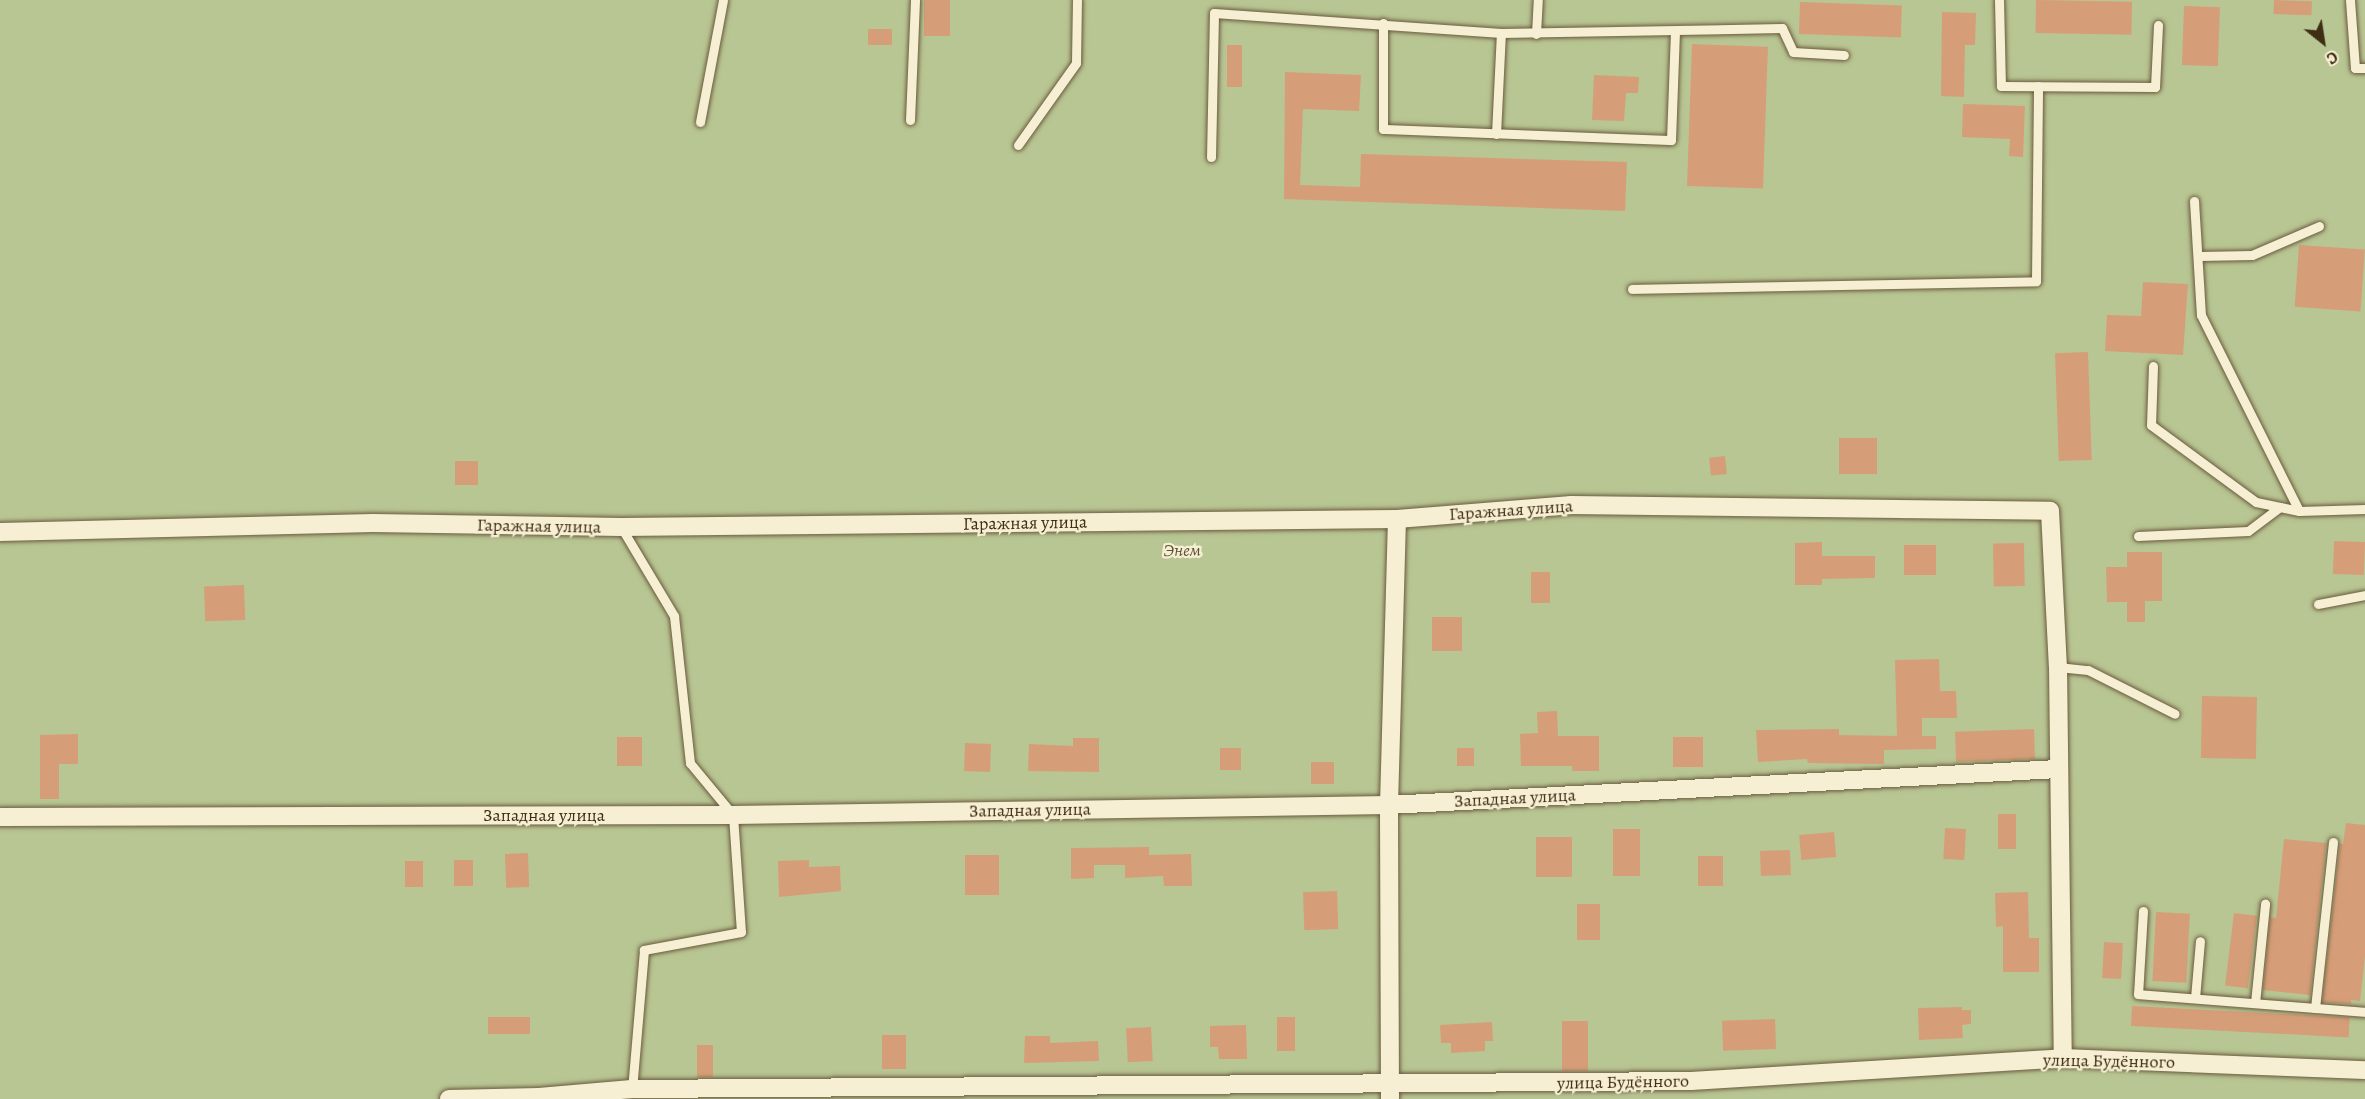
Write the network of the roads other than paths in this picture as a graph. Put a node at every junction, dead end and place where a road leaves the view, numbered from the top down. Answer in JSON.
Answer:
{"nodes":[{"id":1,"x":723,"y":0,"type":"edge"},
{"id":2,"x":915,"y":0,"type":"edge"},
{"id":3,"x":1077,"y":0,"type":"edge"},
{"id":4,"x":1538,"y":0,"type":"edge"},
{"id":5,"x":1999,"y":0,"type":"edge"},
{"id":6,"x":2350,"y":0,"type":"edge"},
{"id":7,"x":1383,"y":23,"type":"junction"},
{"id":8,"x":2158,"y":25,"type":"dead end"},
{"id":9,"x":1675,"y":31,"type":"junction"},
{"id":10,"x":1501,"y":33,"type":"junction"},
{"id":11,"x":1536,"y":34,"type":"junction"},
{"id":12,"x":1844,"y":55,"type":"dead end"},
{"id":13,"x":2365,"y":68,"type":"edge"},
{"id":14,"x":2038,"y":86,"type":"junction"},
{"id":15,"x":910,"y":120,"type":"dead end"},
{"id":16,"x":700,"y":122,"type":"dead end"},
{"id":17,"x":1496,"y":134,"type":"junction"},
{"id":18,"x":1018,"y":145,"type":"dead end"},
{"id":19,"x":1211,"y":157,"type":"dead end"},
{"id":20,"x":2194,"y":201,"type":"dead end"},
{"id":21,"x":2319,"y":226,"type":"dead end"},
{"id":22,"x":2199,"y":256,"type":"junction"},
{"id":23,"x":1632,"y":289,"type":"dead end"},
{"id":24,"x":2152,"y":366,"type":"dead end"},
{"id":25,"x":2280,"y":507,"type":"junction"},
{"id":26,"x":2365,"y":509,"type":"edge"},
{"id":27,"x":2299,"y":511,"type":"junction"},
{"id":28,"x":1397,"y":519,"type":"junction"},
{"id":29,"x":621,"y":527,"type":"junction"},
{"id":30,"x":0,"y":532,"type":"edge"},
{"id":31,"x":2138,"y":537,"type":"dead end"},
{"id":32,"x":2365,"y":595,"type":"edge"},
{"id":33,"x":2318,"y":604,"type":"dead end"},
{"id":34,"x":2058,"y":667,"type":"junction"},
{"id":35,"x":2175,"y":714,"type":"dead end"},
{"id":36,"x":2058,"y":769,"type":"junction"},
{"id":37,"x":1389,"y":805,"type":"junction"},
{"id":38,"x":733,"y":815,"type":"junction"},
{"id":39,"x":0,"y":817,"type":"edge"},
{"id":40,"x":2333,"y":843,"type":"dead end"},
{"id":41,"x":2265,"y":904,"type":"dead end"},
{"id":42,"x":2143,"y":911,"type":"dead end"},
{"id":43,"x":2200,"y":941,"type":"dead end"},
{"id":44,"x":2195,"y":998,"type":"junction"},
{"id":45,"x":2255,"y":1004,"type":"junction"},
{"id":46,"x":2315,"y":1008,"type":"junction"},
{"id":47,"x":2365,"y":1012,"type":"edge"},
{"id":48,"x":2063,"y":1058,"type":"junction"},
{"id":49,"x":2365,"y":1070,"type":"edge"},
{"id":50,"x":632,"y":1089,"type":"junction"},
{"id":51,"x":1390,"y":1092,"type":"edge"},
{"id":52,"x":539,"y":1098,"type":"edge"},
{"id":53,"x":449,"y":1099,"type":"edge"}],
"edges":[{"from":1,"to":16,"type":"lane"},
{"from":2,"to":15,"type":"lane"},
{"from":3,"to":18,"type":"lane"},
{"from":4,"to":11,"type":"lane"},
{"from":5,"to":14,"type":"lane"},
{"from":6,"to":13,"type":"lane"},
{"from":7,"to":10,"type":"lane"},
{"from":7,"to":17,"type":"lane"},
{"from":7,"to":19,"type":"lane"},
{"from":8,"to":14,"type":"lane"},
{"from":9,"to":11,"type":"lane"},
{"from":9,"to":12,"type":"lane"},
{"from":9,"to":17,"type":"lane"},
{"from":10,"to":11,"type":"lane"},
{"from":10,"to":17,"type":"lane"},
{"from":14,"to":23,"type":"lane"},
{"from":20,"to":22,"type":"lane"},
{"from":21,"to":22,"type":"lane"},
{"from":22,"to":27,"type":"lane"},
{"from":24,"to":25,"type":"lane"},
{"from":25,"to":27,"type":"lane"},
{"from":25,"to":31,"type":"lane"},
{"from":26,"to":27,"type":"lane"},
{"from":28,"to":29,"type":"street","name":"Гаражная улица"},
{"from":28,"to":34,"type":"street","name":"Гаражная улица"},
{"from":28,"to":37,"type":"street"},
{"from":29,"to":30,"type":"street","name":"Гаражная улица"},
{"from":29,"to":38,"type":"lane"},
{"from":32,"to":33,"type":"lane"},
{"from":34,"to":35,"type":"lane"},
{"from":34,"to":36,"type":"street"},
{"from":36,"to":37,"type":"street","name":"Западная улица"},
{"from":36,"to":48,"type":"street"},
{"from":37,"to":38,"type":"street","name":"Западная улица"},
{"from":37,"to":51,"type":"street"},
{"from":38,"to":39,"type":"street","name":"Западная улица"},
{"from":38,"to":50,"type":"lane"},
{"from":40,"to":46,"type":"lane"},
{"from":41,"to":45,"type":"lane"},
{"from":42,"to":44,"type":"lane"},
{"from":43,"to":44,"type":"lane"},
{"from":44,"to":45,"type":"lane"},
{"from":45,"to":46,"type":"lane"},
{"from":46,"to":47,"type":"lane"},
{"from":48,"to":49,"type":"street","name":"улица Будённого"},
{"from":48,"to":51,"type":"street","name":"улица Будённого"},
{"from":50,"to":51,"type":"street","name":"улица Будённого"},
{"from":50,"to":52,"type":"street","name":"улица Будённого"},
{"from":52,"to":53,"type":"street","name":"улица Будённого"}]}
